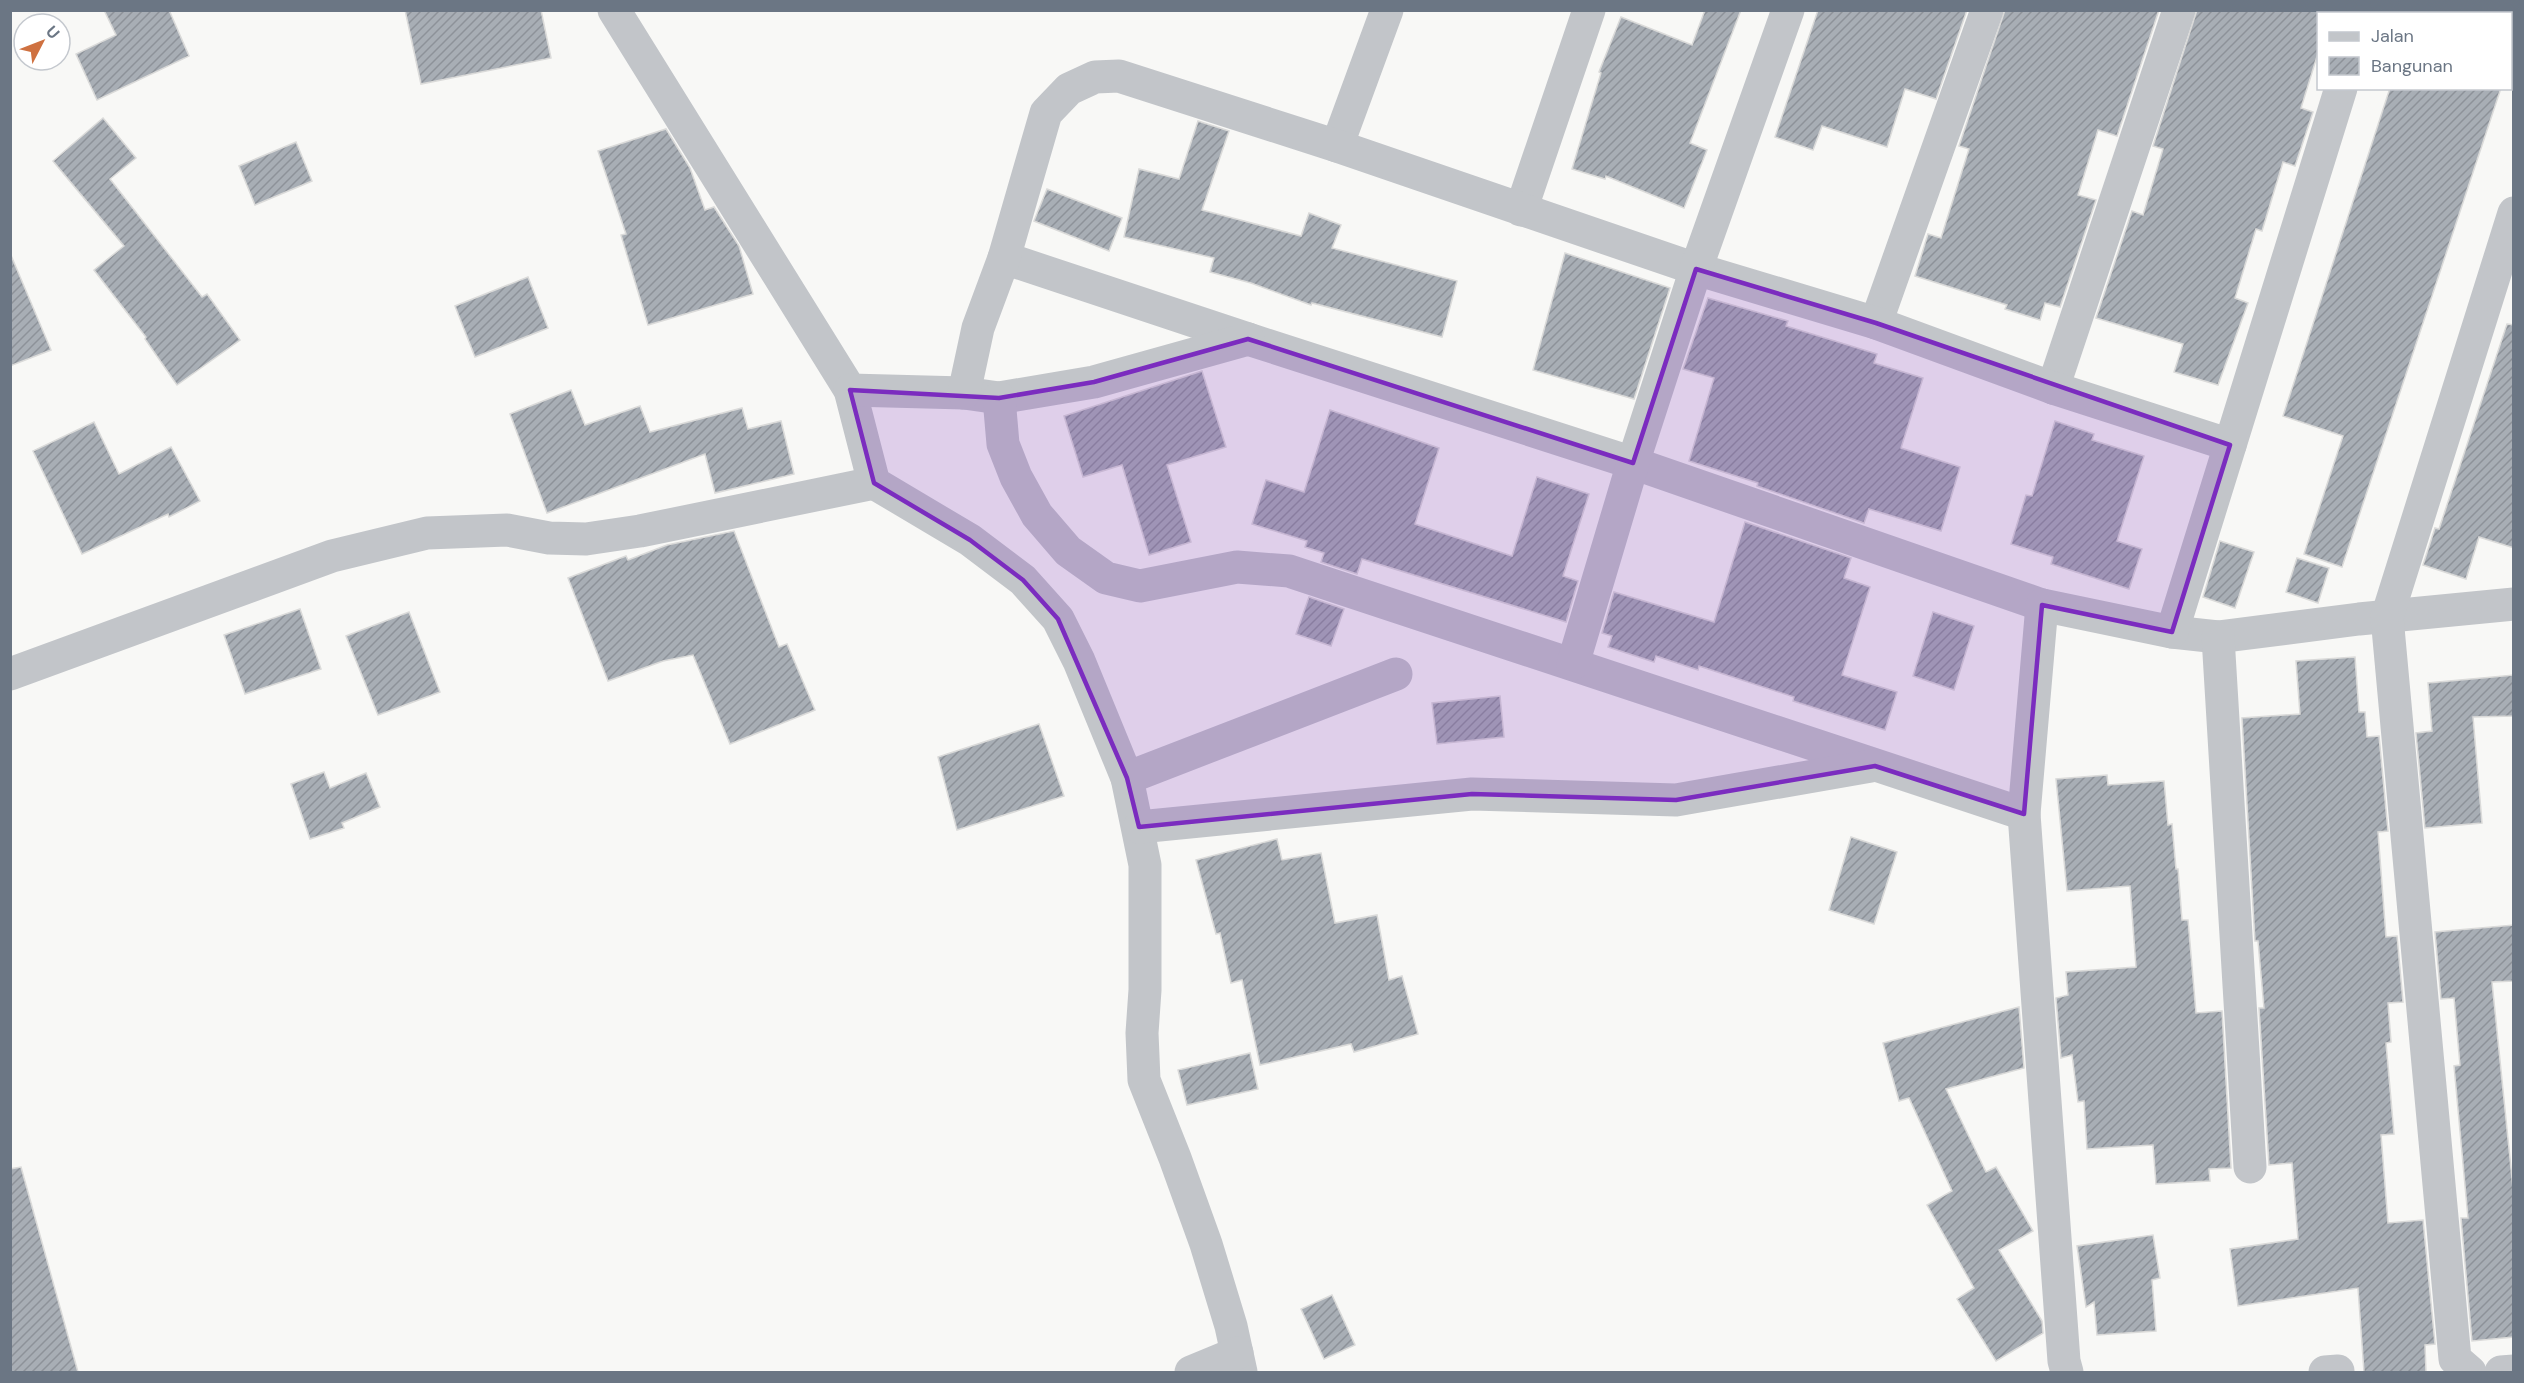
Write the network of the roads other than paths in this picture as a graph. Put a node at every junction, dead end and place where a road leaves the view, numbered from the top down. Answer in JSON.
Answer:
{"nodes":[{"id":1,"x":614,"y":10,"type":"edge"},
{"id":2,"x":1387,"y":10,"type":"edge"},
{"id":3,"x":1588,"y":10,"type":"edge"},
{"id":4,"x":1788,"y":10,"type":"edge"},
{"id":5,"x":1987,"y":10,"type":"edge"},
{"id":6,"x":2179,"y":10,"type":"edge"},
{"id":7,"x":2340,"y":90,"type":"edge"},
{"id":8,"x":1337,"y":146,"type":"junction"},
{"id":9,"x":1521,"y":210,"type":"junction"},
{"id":10,"x":2514,"y":213,"type":"edge"},
{"id":11,"x":1004,"y":258,"type":"junction"},
{"id":12,"x":1696,"y":269,"type":"junction"},
{"id":13,"x":1876,"y":323,"type":"junction"},
{"id":14,"x":1248,"y":339,"type":"junction"},
{"id":15,"x":2053,"y":388,"type":"junction"},
{"id":16,"x":849,"y":390,"type":"junction"},
{"id":17,"x":964,"y":393,"type":"junction"},
{"id":18,"x":999,"y":398,"type":"junction"},
{"id":19,"x":2230,"y":445,"type":"junction"},
{"id":20,"x":1634,"y":463,"type":"junction"},
{"id":21,"x":874,"y":483,"type":"junction"},
{"id":22,"x":2514,"y":604,"type":"edge"},
{"id":23,"x":2042,"y":605,"type":"junction"},
{"id":24,"x":2387,"y":617,"type":"junction"},
{"id":25,"x":2172,"y":632,"type":"junction"},
{"id":26,"x":2218,"y":637,"type":"junction"},
{"id":27,"x":1573,"y":664,"type":"junction"},
{"id":28,"x":10,"y":674,"type":"edge"},
{"id":29,"x":1396,"y":674,"type":"dead end"},
{"id":30,"x":1875,"y":765,"type":"junction"},
{"id":31,"x":1127,"y":778,"type":"junction"},
{"id":32,"x":2024,"y":814,"type":"junction"},
{"id":33,"x":1139,"y":827,"type":"junction"},
{"id":34,"x":2250,"y":1167,"type":"dead end"},
{"id":35,"x":1239,"y":1363,"type":"edge"},
{"id":36,"x":2514,"y":1371,"type":"edge"},
{"id":37,"x":1191,"y":1372,"type":"edge"},
{"id":38,"x":2067,"y":1372,"type":"edge"},
{"id":39,"x":2470,"y":1372,"type":"edge"},
{"id":40,"x":2500,"y":1372,"type":"edge"}],
"edges":[{"from":1,"to":16,"type":"street"},
{"from":2,"to":8,"type":"street"},
{"from":3,"to":9,"type":"street"},
{"from":4,"to":12,"type":"street"},
{"from":5,"to":13,"type":"street"},
{"from":6,"to":15,"type":"street"},
{"from":7,"to":19,"type":"street"},
{"from":8,"to":9,"type":"street"},
{"from":8,"to":11,"type":"street"},
{"from":9,"to":12,"type":"street"},
{"from":10,"to":24,"type":"street"},
{"from":11,"to":14,"type":"street"},
{"from":11,"to":17,"type":"street"},
{"from":12,"to":13,"type":"street"},
{"from":12,"to":20,"type":"street"},
{"from":13,"to":15,"type":"street"},
{"from":14,"to":18,"type":"street"},
{"from":14,"to":20,"type":"street"},
{"from":15,"to":19,"type":"street"},
{"from":16,"to":17,"type":"street"},
{"from":16,"to":21,"type":"street"},
{"from":17,"to":18,"type":"street"},
{"from":18,"to":27,"type":"street"},
{"from":19,"to":25,"type":"street"},
{"from":20,"to":23,"type":"street"},
{"from":20,"to":27,"type":"street"},
{"from":21,"to":28,"type":"street"},
{"from":21,"to":31,"type":"street"},
{"from":22,"to":24,"type":"street"},
{"from":23,"to":25,"type":"street"},
{"from":23,"to":32,"type":"street"},
{"from":24,"to":26,"type":"street"},
{"from":24,"to":39,"type":"street"},
{"from":25,"to":26,"type":"street"},
{"from":26,"to":34,"type":"street"},
{"from":27,"to":30,"type":"street"},
{"from":29,"to":31,"type":"street"},
{"from":30,"to":32,"type":"street"},
{"from":30,"to":33,"type":"street"},
{"from":31,"to":33,"type":"street"},
{"from":32,"to":38,"type":"street"},
{"from":33,"to":35,"type":"street"},
{"from":35,"to":37,"type":"street"},
{"from":36,"to":40,"type":"street"}]}
